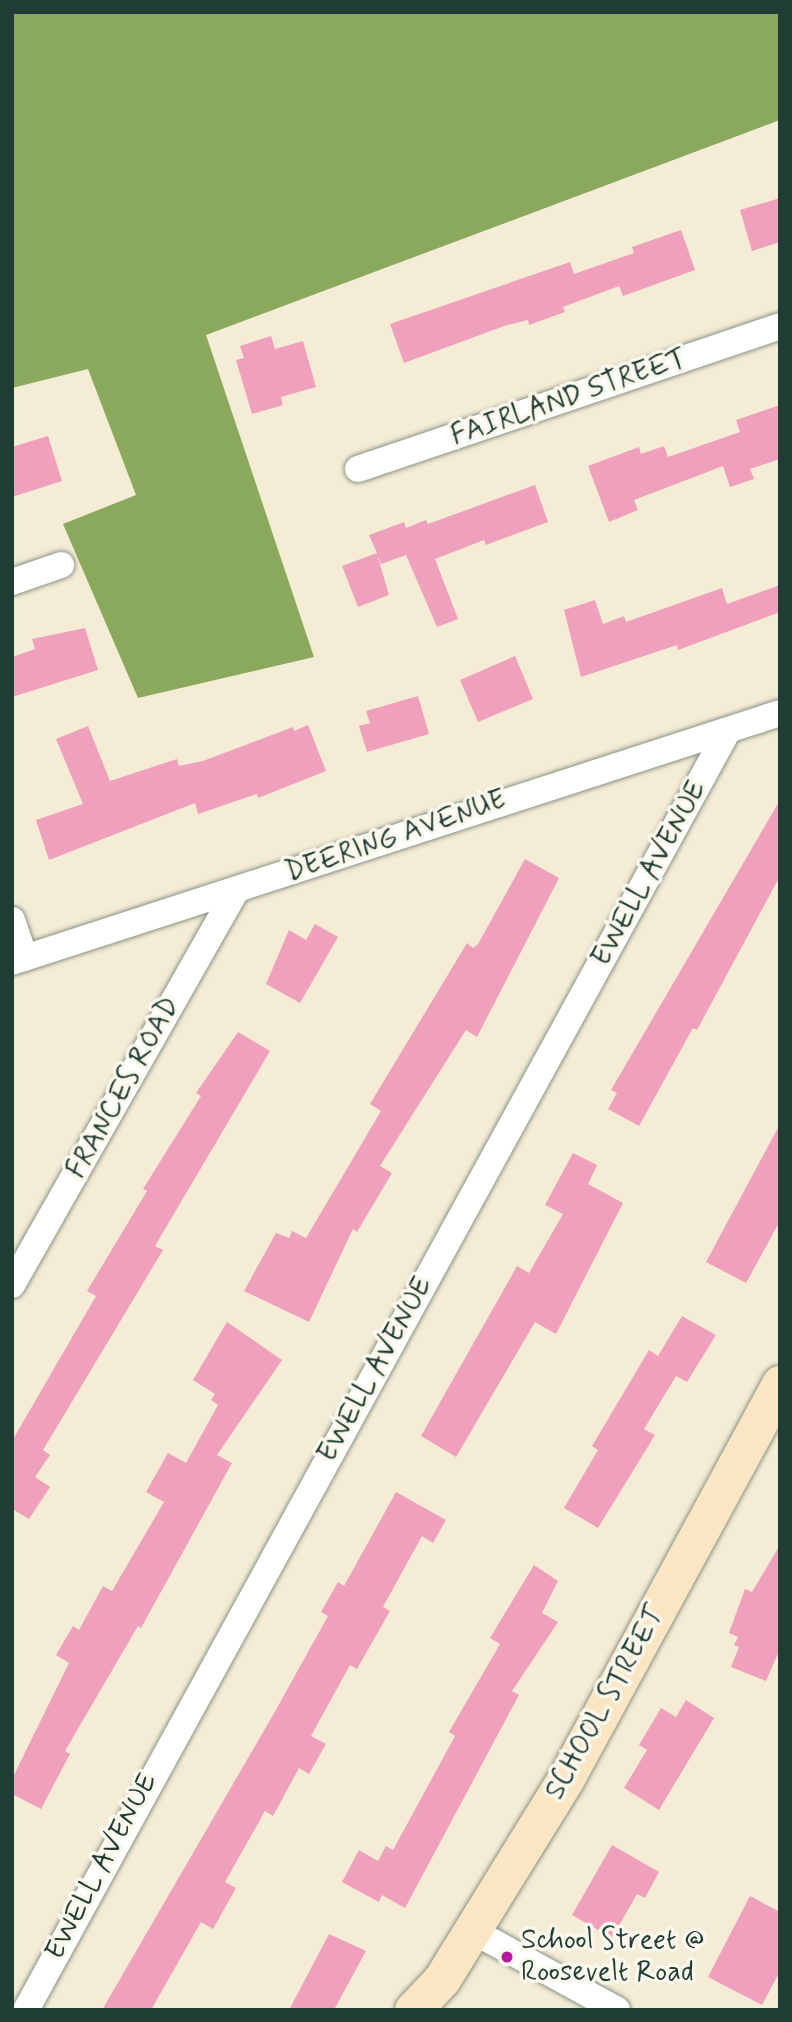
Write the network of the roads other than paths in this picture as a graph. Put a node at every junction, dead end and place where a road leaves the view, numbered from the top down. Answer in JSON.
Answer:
{"nodes":[{"id":1,"x":780,"y":326,"type":"edge"},
{"id":2,"x":358,"y":469,"type":"dead end"},
{"id":3,"x":61,"y":565,"type":"dead end"},
{"id":4,"x":12,"y":582,"type":"edge"},
{"id":5,"x":780,"y":713,"type":"edge"},
{"id":6,"x":727,"y":732,"type":"junction"},
{"id":7,"x":236,"y":891,"type":"junction"},
{"id":8,"x":12,"y":920,"type":"edge"},
{"id":9,"x":19,"y":960,"type":"edge"},
{"id":10,"x":12,"y":1285,"type":"edge"},
{"id":11,"x":780,"y":1384,"type":"edge"},
{"id":12,"x":473,"y":1931,"type":"junction"},
{"id":13,"x":26,"y":2010,"type":"edge"},
{"id":14,"x":413,"y":2010,"type":"edge"},
{"id":15,"x":617,"y":2010,"type":"edge"}],
"edges":[{"from":1,"to":2,"type":"street","name":"FAIRLAND STREET"},
{"from":3,"to":4,"type":"street"},
{"from":5,"to":6,"type":"street","name":"DEERING AVENUE"},
{"from":6,"to":7,"type":"street","name":"DEERING AVENUE"},
{"from":6,"to":13,"type":"street","name":"EWELL AVENUE"},
{"from":7,"to":9,"type":"street","name":"DEERING AVENUE"},
{"from":7,"to":10,"type":"street","name":"FRANCES ROAD"},
{"from":8,"to":9,"type":"street"},
{"from":11,"to":12,"type":"street","name":"SCHOOL STREET"},
{"from":12,"to":14,"type":"street","name":"SCHOOL STREET"},
{"from":12,"to":15,"type":"street"}]}
